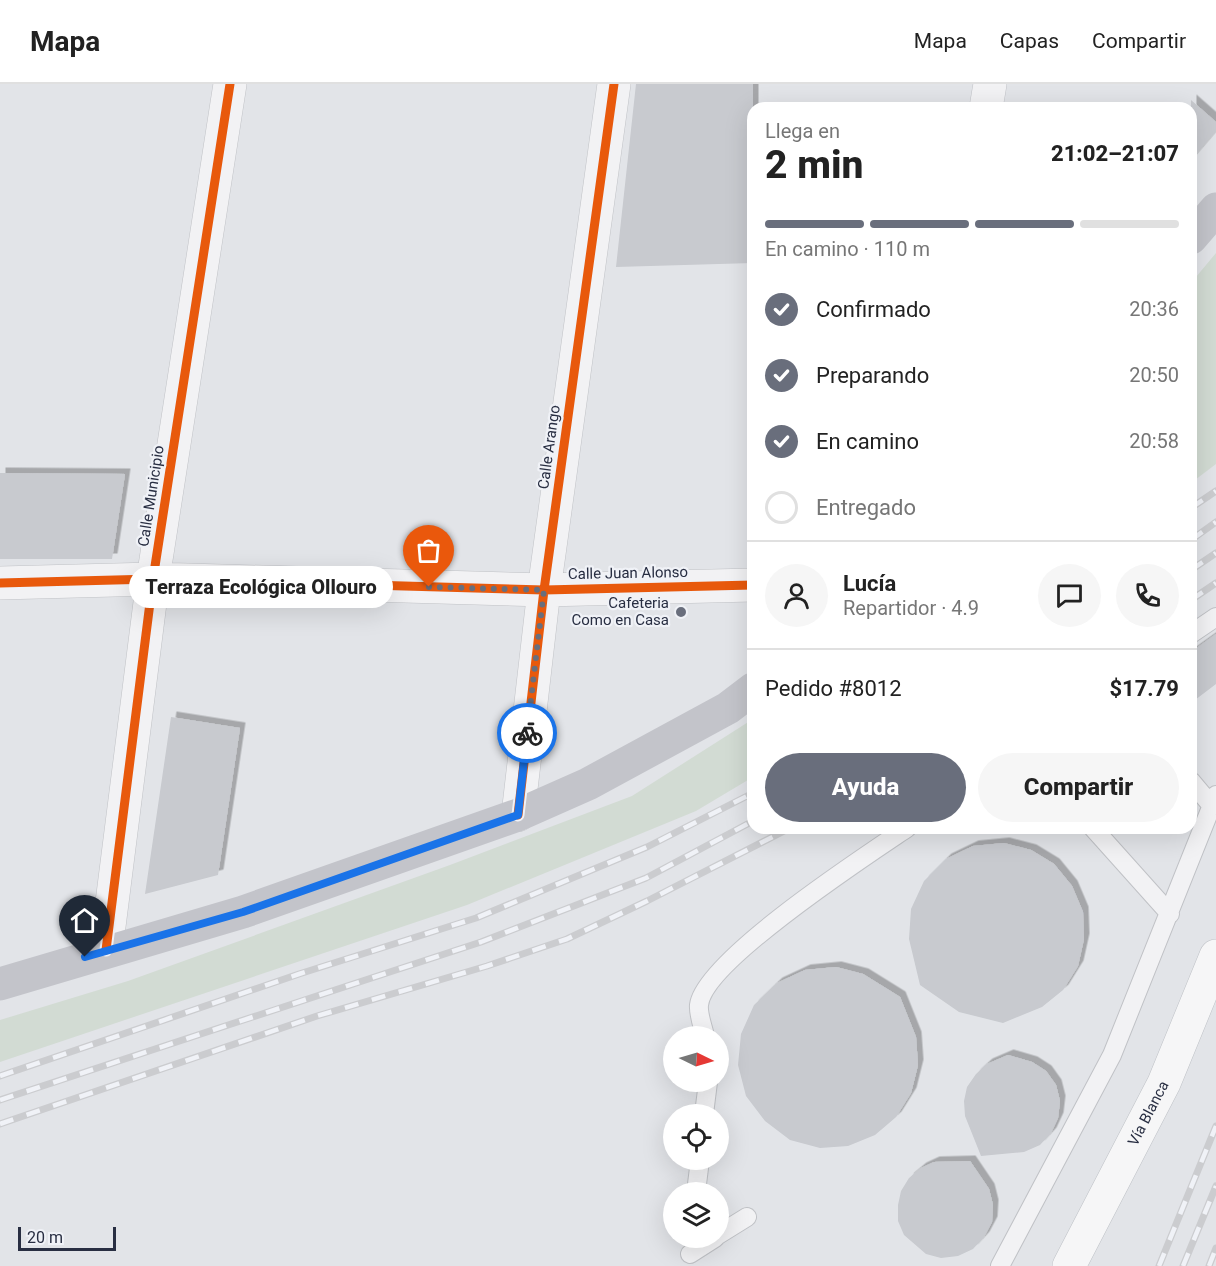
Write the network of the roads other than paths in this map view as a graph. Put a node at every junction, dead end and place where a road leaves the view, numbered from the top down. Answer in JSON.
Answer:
{"nodes":[{"id":1,"x":231,"y":84,"type":"edge"},
{"id":2,"x":615,"y":84,"type":"edge"},
{"id":3,"x":990,"y":84,"type":"edge"},
{"id":4,"x":987,"y":102,"type":"edge"},
{"id":5,"x":1216,"y":209,"type":"edge"},
{"id":6,"x":1197,"y":231,"type":"edge"},
{"id":7,"x":153,"y":579,"type":"junction"},
{"id":8,"x":0,"y":583,"type":"edge"},
{"id":9,"x":747,"y":585,"type":"edge"},
{"id":10,"x":544,"y":590,"type":"junction"},
{"id":11,"x":1216,"y":617,"type":"edge"},
{"id":12,"x":1197,"y":630,"type":"edge"},
{"id":13,"x":747,"y":693,"type":"edge"},
{"id":14,"x":1197,"y":786,"type":"edge"},
{"id":15,"x":1214,"y":800,"type":"edge"},
{"id":16,"x":518,"y":815,"type":"junction"},
{"id":17,"x":898,"y":834,"type":"edge"},
{"id":18,"x":1098,"y":834,"type":"edge"},
{"id":19,"x":1170,"y":914,"type":"junction"},
{"id":20,"x":106,"y":951,"type":"junction"},
{"id":21,"x":1216,"y":956,"type":"edge"},
{"id":22,"x":0,"y":984,"type":"edge"},
{"id":23,"x":703,"y":1026,"type":"edge"},
{"id":24,"x":747,"y":1217,"type":"dead end"},
{"id":25,"x":729,"y":1228,"type":"edge"},
{"id":26,"x":1000,"y":1266,"type":"edge"},
{"id":27,"x":1069,"y":1266,"type":"edge"}],
"edges":[{"from":1,"to":7,"type":"street","name":"Calle Municipio"},
{"from":2,"to":10,"type":"street","name":"Calle Arango"},
{"from":3,"to":4,"type":"street"},
{"from":5,"to":6,"type":"main road"},
{"from":7,"to":8,"type":"street","name":"Calle Juan Alonso"},
{"from":7,"to":10,"type":"street","name":"Calle Juan Alonso"},
{"from":7,"to":20,"type":"street","name":"Calle Municipio"},
{"from":9,"to":10,"type":"street","name":"Calle Juan Alonso"},
{"from":10,"to":16,"type":"street","name":"Calle Arango"},
{"from":11,"to":12,"type":"lane"},
{"from":13,"to":16,"type":"main road"},
{"from":14,"to":15,"type":"lane"},
{"from":15,"to":19,"type":"lane"},
{"from":16,"to":20,"type":"main road"},
{"from":17,"to":23,"type":"lane"},
{"from":18,"to":19,"type":"lane"},
{"from":19,"to":26,"type":"lane"},
{"from":20,"to":22,"type":"main road"},
{"from":21,"to":27,"type":"main road","name":"Vía Blanca"},
{"from":24,"to":25,"type":"lane"}]}
